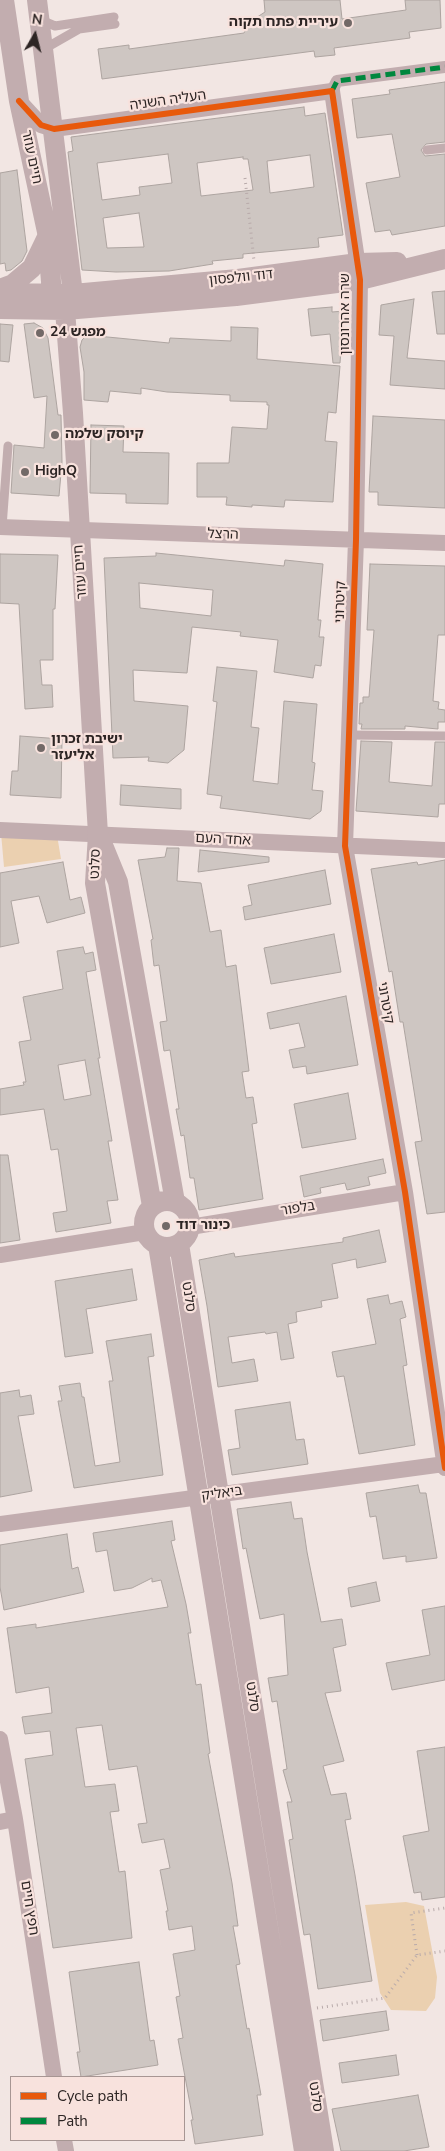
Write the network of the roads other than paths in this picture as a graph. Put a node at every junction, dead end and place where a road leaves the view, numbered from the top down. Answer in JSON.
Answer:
{"nodes":[{"id":1,"x":4,"y":0,"type":"edge"},
{"id":2,"x":38,"y":10,"type":"edge"},
{"id":3,"x":44,"y":49,"type":"junction"},
{"id":4,"x":445,"y":67,"type":"edge"},
{"id":5,"x":332,"y":91,"type":"junction"},
{"id":6,"x":18,"y":101,"type":"junction"},
{"id":7,"x":54,"y":129,"type":"junction"},
{"id":8,"x":445,"y":148,"type":"edge"},
{"id":9,"x":427,"y":150,"type":"dead end"},
{"id":10,"x":47,"y":236,"type":"junction"},
{"id":11,"x":437,"y":261,"type":"edge"},
{"id":12,"x":359,"y":271,"type":"junction"},
{"id":13,"x":0,"y":289,"type":"edge"},
{"id":14,"x":0,"y":293,"type":"edge"},
{"id":15,"x":52,"y":294,"type":"junction"},
{"id":16,"x":69,"y":302,"type":"junction"},
{"id":17,"x":0,"y":309,"type":"edge"},
{"id":18,"x":0,"y":478,"type":"edge"},
{"id":19,"x":1,"y":527,"type":"edge"},
{"id":20,"x":78,"y":530,"type":"junction"},
{"id":21,"x":356,"y":540,"type":"junction"},
{"id":22,"x":445,"y":543,"type":"edge"},
{"id":23,"x":349,"y":735,"type":"junction"},
{"id":24,"x":445,"y":736,"type":"edge"},
{"id":25,"x":0,"y":830,"type":"edge"},
{"id":26,"x":98,"y":834,"type":"junction"},
{"id":27,"x":345,"y":846,"type":"junction"},
{"id":28,"x":445,"y":850,"type":"edge"},
{"id":29,"x":405,"y":1192,"type":"junction"},
{"id":30,"x":175,"y":1202,"type":"junction"},
{"id":31,"x":152,"y":1206,"type":"junction"},
{"id":32,"x":190,"y":1227,"type":"junction"},
{"id":33,"x":152,"y":1238,"type":"junction"},
{"id":34,"x":179,"y":1244,"type":"junction"},
{"id":35,"x":0,"y":1255,"type":"edge"},
{"id":36,"x":445,"y":1465,"type":"edge"},
{"id":37,"x":219,"y":1494,"type":"junction"},
{"id":38,"x":199,"y":1497,"type":"junction"},
{"id":39,"x":0,"y":1524,"type":"edge"},
{"id":40,"x":0,"y":1738,"type":"edge"},
{"id":41,"x":8,"y":1821,"type":"edge"},
{"id":42,"x":54,"y":2076,"type":"edge"},
{"id":43,"x":304,"y":2151,"type":"edge"},
{"id":44,"x":324,"y":2151,"type":"edge"}],
"edges":[{"from":1,"to":6,"type":"street","name":"חיים עוזר"},
{"from":2,"to":3,"type":"street","name":"חיים עוזר"},
{"from":2,"to":3,"type":"lane"},
{"from":3,"to":7,"type":"street","name":"חיים עוזר"},
{"from":4,"to":5,"type":"street"},
{"from":5,"to":7,"type":"street","name":"העליה השניה"},
{"from":5,"to":12,"type":"street","name":"שרה אהרונסון"},
{"from":6,"to":7,"type":"street"},
{"from":6,"to":10,"type":"street","name":"חיים עוזר"},
{"from":7,"to":16,"type":"street","name":"חיים עוזר"},
{"from":8,"to":9,"type":"lane"},
{"from":10,"to":13,"type":"street"},
{"from":10,"to":15,"type":"street","name":"חיים עוזר"},
{"from":11,"to":12,"type":"street","name":"דוד וולפסון"},
{"from":12,"to":16,"type":"street","name":"דוד וולפסון"},
{"from":12,"to":16,"type":"street","name":"דוד וולפסון"},
{"from":12,"to":21,"type":"street","name":"שרה אהרונסון"},
{"from":14,"to":15,"type":"street"},
{"from":15,"to":16,"type":"street"},
{"from":16,"to":17,"type":"street"},
{"from":16,"to":20,"type":"street","name":"חיים עוזר"},
{"from":18,"to":19,"type":"lane"},
{"from":19,"to":20,"type":"street","name":"הרצל"},
{"from":20,"to":21,"type":"street","name":"הרצל"},
{"from":20,"to":26,"type":"street","name":"חיים עוזר"},
{"from":21,"to":22,"type":"street","name":"הרצל"},
{"from":21,"to":23,"type":"street","name":"קיטרוני"},
{"from":23,"to":24,"type":"lane"},
{"from":23,"to":27,"type":"street","name":"קיטרוני"},
{"from":25,"to":26,"type":"street","name":"אחד העם"},
{"from":26,"to":27,"type":"street","name":"אחד העם"},
{"from":26,"to":30,"type":"street","name":"סלנט"},
{"from":26,"to":31,"type":"street","name":"סלנט"},
{"from":27,"to":28,"type":"street","name":"אחד העם"},
{"from":27,"to":29,"type":"street","name":"קיטרוני"},
{"from":29,"to":32,"type":"street","name":"בלפור"},
{"from":29,"to":36,"type":"street","name":"קיטרוני"},
{"from":30,"to":31,"type":"street"},
{"from":30,"to":32,"type":"street"},
{"from":31,"to":33,"type":"street"},
{"from":32,"to":34,"type":"street"},
{"from":33,"to":34,"type":"street"},
{"from":33,"to":35,"type":"street"},
{"from":33,"to":38,"type":"street","name":"סלנט"},
{"from":34,"to":37,"type":"street","name":"סלנט"},
{"from":36,"to":37,"type":"street","name":"ביאליק"},
{"from":37,"to":38,"type":"street","name":"ביאליק"},
{"from":37,"to":44,"type":"street","name":"סלנט"},
{"from":38,"to":39,"type":"street","name":"ביאליק"},
{"from":38,"to":43,"type":"street","name":"סלנט"},
{"from":40,"to":41,"type":"street","name":"חפץ חיים"},
{"from":41,"to":42,"type":"street","name":"חפץ חיים"}]}
